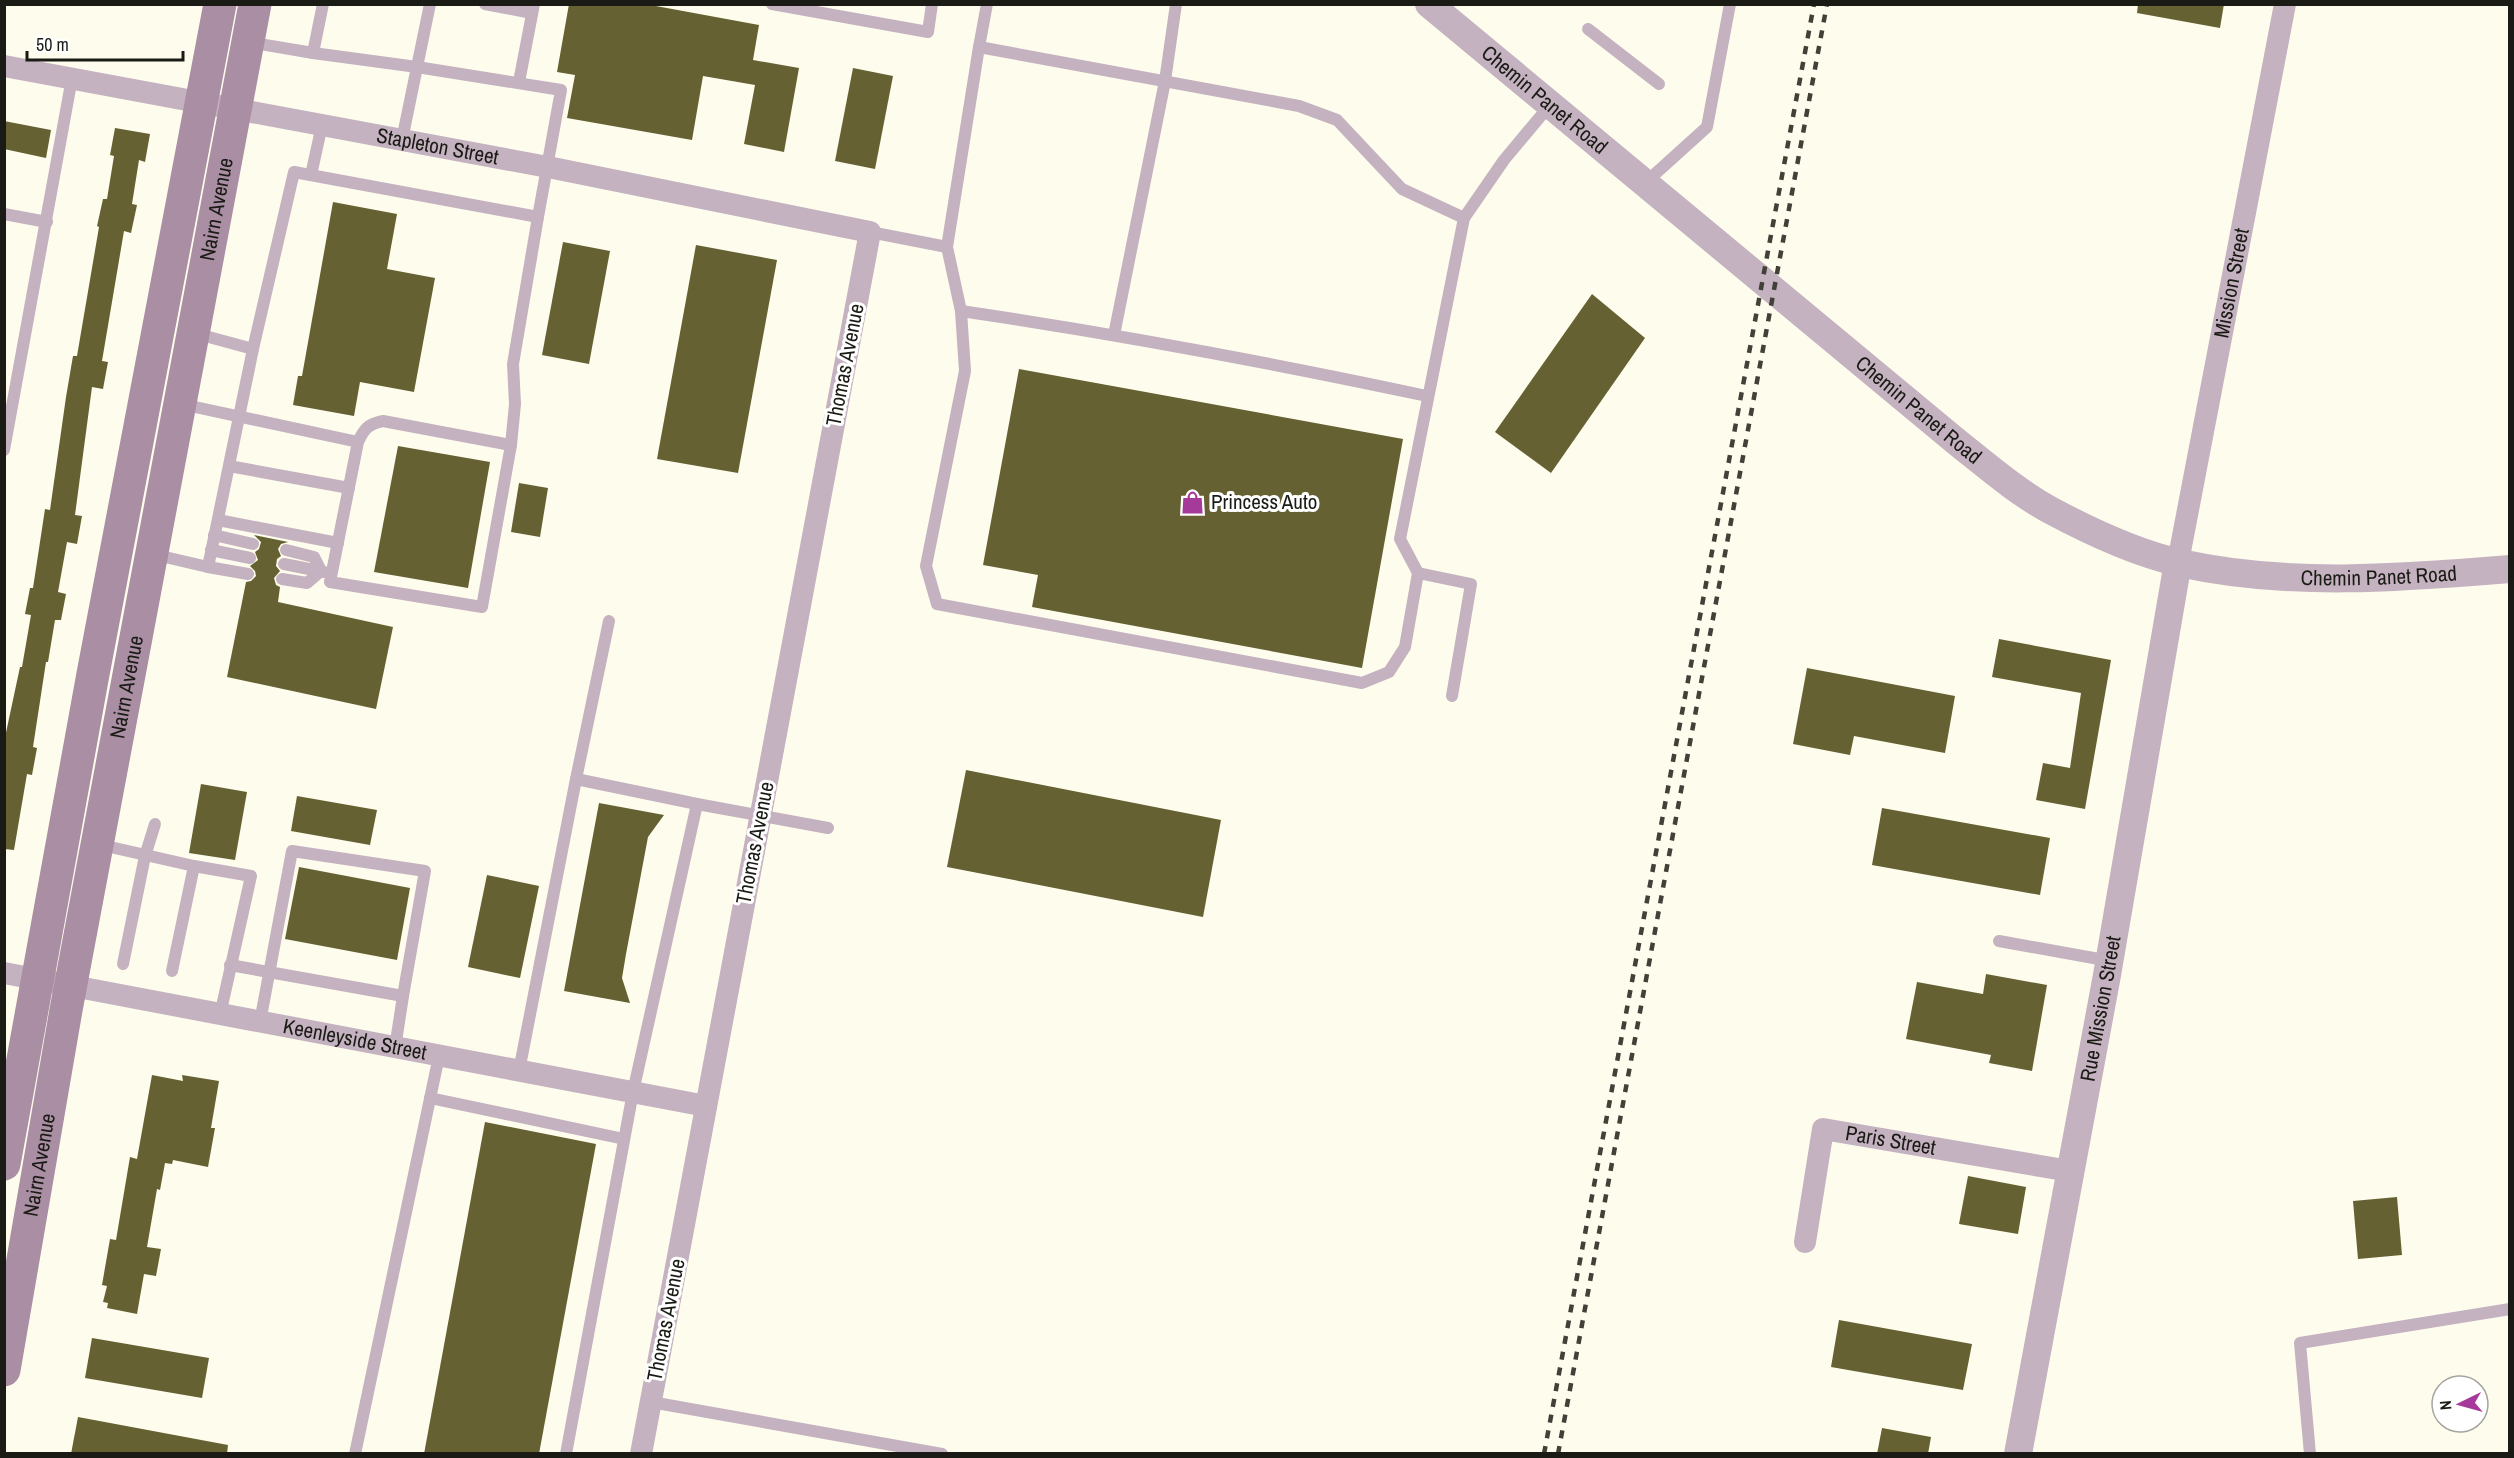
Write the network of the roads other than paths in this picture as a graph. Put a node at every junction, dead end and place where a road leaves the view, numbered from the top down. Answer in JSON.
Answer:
{"nodes":[{"id":1,"x":220,"y":4,"type":"edge"},
{"id":2,"x":255,"y":4,"type":"edge"},
{"id":3,"x":323,"y":4,"type":"edge"},
{"id":4,"x":430,"y":4,"type":"edge"},
{"id":5,"x":485,"y":4,"type":"edge"},
{"id":6,"x":772,"y":4,"type":"edge"},
{"id":7,"x":932,"y":4,"type":"edge"},
{"id":8,"x":987,"y":4,"type":"edge"},
{"id":9,"x":1176,"y":4,"type":"edge"},
{"id":10,"x":1429,"y":4,"type":"edge"},
{"id":11,"x":1730,"y":4,"type":"edge"},
{"id":12,"x":2285,"y":4,"type":"edge"},
{"id":13,"x":533,"y":9,"type":"edge"},
{"id":14,"x":1588,"y":29,"type":"dead end"},
{"id":15,"x":247,"y":41,"type":"junction"},
{"id":16,"x":979,"y":46,"type":"junction"},
{"id":17,"x":313,"y":53,"type":"junction"},
{"id":18,"x":4,"y":66,"type":"edge"},
{"id":19,"x":417,"y":67,"type":"junction"},
{"id":20,"x":72,"y":78,"type":"junction"},
{"id":21,"x":1165,"y":81,"type":"junction"},
{"id":22,"x":519,"y":82,"type":"junction"},
{"id":23,"x":1659,"y":84,"type":"dead end"},
{"id":24,"x":201,"y":101,"type":"junction"},
{"id":25,"x":1550,"y":105,"type":"junction"},
{"id":26,"x":234,"y":108,"type":"junction"},
{"id":27,"x":322,"y":125,"type":"junction"},
{"id":28,"x":402,"y":140,"type":"junction"},
{"id":29,"x":548,"y":167,"type":"junction"},
{"id":30,"x":311,"y":175,"type":"junction"},
{"id":31,"x":1645,"y":183,"type":"junction"},
{"id":32,"x":4,"y":214,"type":"edge"},
{"id":33,"x":538,"y":217,"type":"junction"},
{"id":34,"x":1464,"y":218,"type":"junction"},
{"id":35,"x":47,"y":222,"type":"junction"},
{"id":36,"x":870,"y":232,"type":"junction"},
{"id":37,"x":947,"y":247,"type":"junction"},
{"id":38,"x":961,"y":311,"type":"junction"},
{"id":39,"x":193,"y":333,"type":"junction"},
{"id":40,"x":1114,"y":335,"type":"junction"},
{"id":41,"x":254,"y":349,"type":"junction"},
{"id":42,"x":1427,"y":396,"type":"junction"},
{"id":43,"x":146,"y":398,"type":"junction"},
{"id":44,"x":180,"y":404,"type":"junction"},
{"id":45,"x":239,"y":416,"type":"junction"},
{"id":46,"x":358,"y":442,"type":"junction"},
{"id":47,"x":511,"y":445,"type":"junction"},
{"id":48,"x":4,"y":450,"type":"edge"},
{"id":49,"x":229,"y":466,"type":"junction"},
{"id":50,"x":349,"y":488,"type":"junction"},
{"id":51,"x":218,"y":520,"type":"junction"},
{"id":52,"x":214,"y":535,"type":"junction"},
{"id":53,"x":338,"y":543,"type":"junction"},
{"id":54,"x":253,"y":544,"type":"dead end"},
{"id":55,"x":211,"y":550,"type":"junction"},
{"id":56,"x":286,"y":550,"type":"dead end"},
{"id":57,"x":151,"y":554,"type":"junction"},
{"id":58,"x":250,"y":558,"type":"dead end"},
{"id":59,"x":2178,"y":562,"type":"junction"},
{"id":60,"x":284,"y":564,"type":"dead end"},
{"id":61,"x":208,"y":567,"type":"junction"},
{"id":62,"x":2510,"y":569,"type":"edge"},
{"id":63,"x":326,"y":572,"type":"junction"},
{"id":64,"x":248,"y":573,"type":"dead end"},
{"id":65,"x":1418,"y":573,"type":"junction"},
{"id":66,"x":282,"y":579,"type":"dead end"},
{"id":67,"x":609,"y":621,"type":"dead end"},
{"id":68,"x":93,"y":674,"type":"junction"},
{"id":69,"x":126,"y":682,"type":"junction"},
{"id":70,"x":1452,"y":696,"type":"dead end"},
{"id":71,"x":576,"y":778,"type":"junction"},
{"id":72,"x":698,"y":804,"type":"junction"},
{"id":73,"x":760,"y":817,"type":"junction"},
{"id":74,"x":155,"y":824,"type":"dead end"},
{"id":75,"x":828,"y":828,"type":"dead end"},
{"id":76,"x":97,"y":844,"type":"junction"},
{"id":77,"x":145,"y":856,"type":"junction"},
{"id":78,"x":194,"y":866,"type":"junction"},
{"id":79,"x":1999,"y":941,"type":"dead end"},
{"id":80,"x":2110,"y":961,"type":"junction"},
{"id":81,"x":123,"y":964,"type":"dead end"},
{"id":82,"x":230,"y":965,"type":"junction"},
{"id":83,"x":172,"y":971,"type":"dead end"},
{"id":84,"x":271,"y":971,"type":"junction"},
{"id":85,"x":4,"y":974,"type":"edge"},
{"id":86,"x":39,"y":980,"type":"junction"},
{"id":87,"x":71,"y":987,"type":"junction"},
{"id":88,"x":403,"y":996,"type":"junction"},
{"id":89,"x":220,"y":1015,"type":"junction"},
{"id":90,"x":260,"y":1023,"type":"junction"},
{"id":91,"x":395,"y":1047,"type":"junction"},
{"id":92,"x":439,"y":1056,"type":"junction"},
{"id":93,"x":519,"y":1071,"type":"junction"},
{"id":94,"x":633,"y":1092,"type":"junction"},
{"id":95,"x":430,"y":1098,"type":"junction"},
{"id":96,"x":706,"y":1106,"type":"junction"},
{"id":97,"x":624,"y":1139,"type":"junction"},
{"id":98,"x":4,"y":1164,"type":"edge"},
{"id":99,"x":2070,"y":1171,"type":"junction"},
{"id":100,"x":1805,"y":1242,"type":"dead end"},
{"id":101,"x":2510,"y":1309,"type":"edge"},
{"id":102,"x":4,"y":1370,"type":"edge"},
{"id":103,"x":651,"y":1401,"type":"junction"},
{"id":104,"x":356,"y":1454,"type":"edge"},
{"id":105,"x":566,"y":1454,"type":"edge"},
{"id":106,"x":641,"y":1454,"type":"edge"},
{"id":107,"x":942,"y":1454,"type":"edge"},
{"id":108,"x":2018,"y":1454,"type":"edge"},
{"id":109,"x":2310,"y":1454,"type":"edge"}],
"edges":[{"from":1,"to":24,"type":"main road","name":"Nairn Avenue"},
{"from":2,"to":15,"type":"main road","name":"Nairn Avenue"},
{"from":3,"to":17,"type":"lane"},
{"from":4,"to":19,"type":"lane"},
{"from":5,"to":13,"type":"lane"},
{"from":6,"to":7,"type":"lane"},
{"from":8,"to":16,"type":"lane"},
{"from":9,"to":21,"type":"lane"},
{"from":10,"to":25,"type":"street","name":"Chemin Panet Road"},
{"from":11,"to":31,"type":"lane"},
{"from":12,"to":59,"type":"street","name":"Mission Street"},
{"from":13,"to":22,"type":"lane"},
{"from":14,"to":23,"type":"lane"},
{"from":15,"to":17,"type":"lane"},
{"from":15,"to":26,"type":"main road","name":"Nairn Avenue"},
{"from":16,"to":21,"type":"lane"},
{"from":16,"to":37,"type":"lane"},
{"from":17,"to":19,"type":"lane"},
{"from":18,"to":20,"type":"street","name":"Stapleton Street"},
{"from":19,"to":22,"type":"lane"},
{"from":19,"to":28,"type":"lane"},
{"from":20,"to":24,"type":"street","name":"Stapleton Street"},
{"from":20,"to":35,"type":"lane"},
{"from":21,"to":34,"type":"lane"},
{"from":21,"to":40,"type":"lane"},
{"from":22,"to":29,"type":"lane"},
{"from":24,"to":26,"type":"street","name":"Stapleton Street"},
{"from":24,"to":43,"type":"main road","name":"Nairn Avenue"},
{"from":25,"to":31,"type":"street","name":"Chemin Panet Road"},
{"from":25,"to":34,"type":"lane"},
{"from":26,"to":27,"type":"street","name":"Stapleton Street"},
{"from":26,"to":39,"type":"main road","name":"Nairn Avenue"},
{"from":27,"to":28,"type":"street","name":"Stapleton Street"},
{"from":27,"to":30,"type":"lane"},
{"from":28,"to":29,"type":"street","name":"Stapleton Street"},
{"from":29,"to":33,"type":"lane"},
{"from":29,"to":36,"type":"street","name":"Stapleton Street"},
{"from":30,"to":33,"type":"lane"},
{"from":30,"to":41,"type":"lane"},
{"from":31,"to":59,"type":"street","name":"Chemin Panet Road"},
{"from":32,"to":35,"type":"lane"},
{"from":33,"to":47,"type":"lane"},
{"from":34,"to":42,"type":"lane"},
{"from":35,"to":48,"type":"lane"},
{"from":36,"to":37,"type":"lane"},
{"from":36,"to":73,"type":"street","name":"Thomas Avenue"},
{"from":37,"to":38,"type":"lane"},
{"from":38,"to":40,"type":"lane"},
{"from":38,"to":65,"type":"lane"},
{"from":39,"to":41,"type":"lane"},
{"from":39,"to":44,"type":"main road","name":"Nairn Avenue"},
{"from":40,"to":42,"type":"lane"},
{"from":41,"to":45,"type":"lane"},
{"from":42,"to":65,"type":"lane"},
{"from":43,"to":44,"type":"main road"},
{"from":43,"to":68,"type":"main road","name":"Nairn Avenue"},
{"from":44,"to":45,"type":"lane"},
{"from":44,"to":57,"type":"main road","name":"Nairn Avenue"},
{"from":45,"to":46,"type":"lane"},
{"from":45,"to":49,"type":"lane"},
{"from":46,"to":47,"type":"lane"},
{"from":46,"to":50,"type":"lane"},
{"from":47,"to":63,"type":"lane"},
{"from":49,"to":50,"type":"lane"},
{"from":49,"to":51,"type":"lane"},
{"from":50,"to":53,"type":"lane"},
{"from":51,"to":52,"type":"lane"},
{"from":51,"to":53,"type":"lane"},
{"from":52,"to":54,"type":"lane"},
{"from":52,"to":55,"type":"lane"},
{"from":53,"to":63,"type":"lane"},
{"from":55,"to":58,"type":"lane"},
{"from":55,"to":61,"type":"lane"},
{"from":56,"to":63,"type":"lane"},
{"from":57,"to":61,"type":"lane"},
{"from":57,"to":69,"type":"main road","name":"Nairn Avenue"},
{"from":59,"to":62,"type":"street","name":"Chemin Panet Road"},
{"from":59,"to":80,"type":"street","name":"Rue Mission Street"},
{"from":60,"to":63,"type":"lane"},
{"from":61,"to":64,"type":"lane"},
{"from":63,"to":66,"type":"lane"},
{"from":65,"to":70,"type":"lane"},
{"from":67,"to":71,"type":"lane"},
{"from":68,"to":69,"type":"main road"},
{"from":68,"to":86,"type":"main road","name":"Nairn Avenue"},
{"from":69,"to":76,"type":"main road","name":"Nairn Avenue"},
{"from":71,"to":72,"type":"lane"},
{"from":71,"to":93,"type":"lane"},
{"from":72,"to":73,"type":"lane"},
{"from":72,"to":94,"type":"lane"},
{"from":73,"to":75,"type":"lane"},
{"from":73,"to":96,"type":"street","name":"Thomas Avenue"},
{"from":74,"to":77,"type":"lane"},
{"from":76,"to":77,"type":"lane"},
{"from":76,"to":87,"type":"main road","name":"Nairn Avenue"},
{"from":77,"to":78,"type":"lane"},
{"from":77,"to":81,"type":"lane"},
{"from":78,"to":82,"type":"lane"},
{"from":78,"to":83,"type":"lane"},
{"from":79,"to":80,"type":"lane"},
{"from":80,"to":99,"type":"street","name":"Rue Mission Street"},
{"from":82,"to":84,"type":"lane"},
{"from":82,"to":89,"type":"lane"},
{"from":84,"to":88,"type":"lane"},
{"from":84,"to":88,"type":"lane"},
{"from":84,"to":90,"type":"lane"},
{"from":85,"to":86,"type":"street","name":"Keenleyside Street"},
{"from":86,"to":87,"type":"street","name":"Keenleyside Street"},
{"from":86,"to":98,"type":"main road","name":"Nairn Avenue"},
{"from":87,"to":89,"type":"street","name":"Keenleyside Street"},
{"from":87,"to":102,"type":"main road","name":"Nairn Avenue"},
{"from":88,"to":91,"type":"lane"},
{"from":89,"to":90,"type":"street","name":"Keenleyside Street"},
{"from":90,"to":91,"type":"street","name":"Keenleyside Street"},
{"from":91,"to":92,"type":"street","name":"Keenleyside Street"},
{"from":92,"to":93,"type":"street","name":"Keenleyside Street"},
{"from":92,"to":95,"type":"lane"},
{"from":93,"to":94,"type":"street","name":"Keenleyside Street"},
{"from":94,"to":96,"type":"street","name":"Keenleyside Street"},
{"from":94,"to":97,"type":"lane"},
{"from":95,"to":97,"type":"lane"},
{"from":95,"to":104,"type":"lane"},
{"from":96,"to":103,"type":"street","name":"Thomas Avenue"},
{"from":97,"to":105,"type":"lane"},
{"from":99,"to":100,"type":"street","name":"Paris Street"},
{"from":99,"to":108,"type":"street","name":"Rue Mission Street"},
{"from":101,"to":109,"type":"lane"},
{"from":103,"to":106,"type":"street","name":"Thomas Avenue"},
{"from":103,"to":107,"type":"lane"}]}
